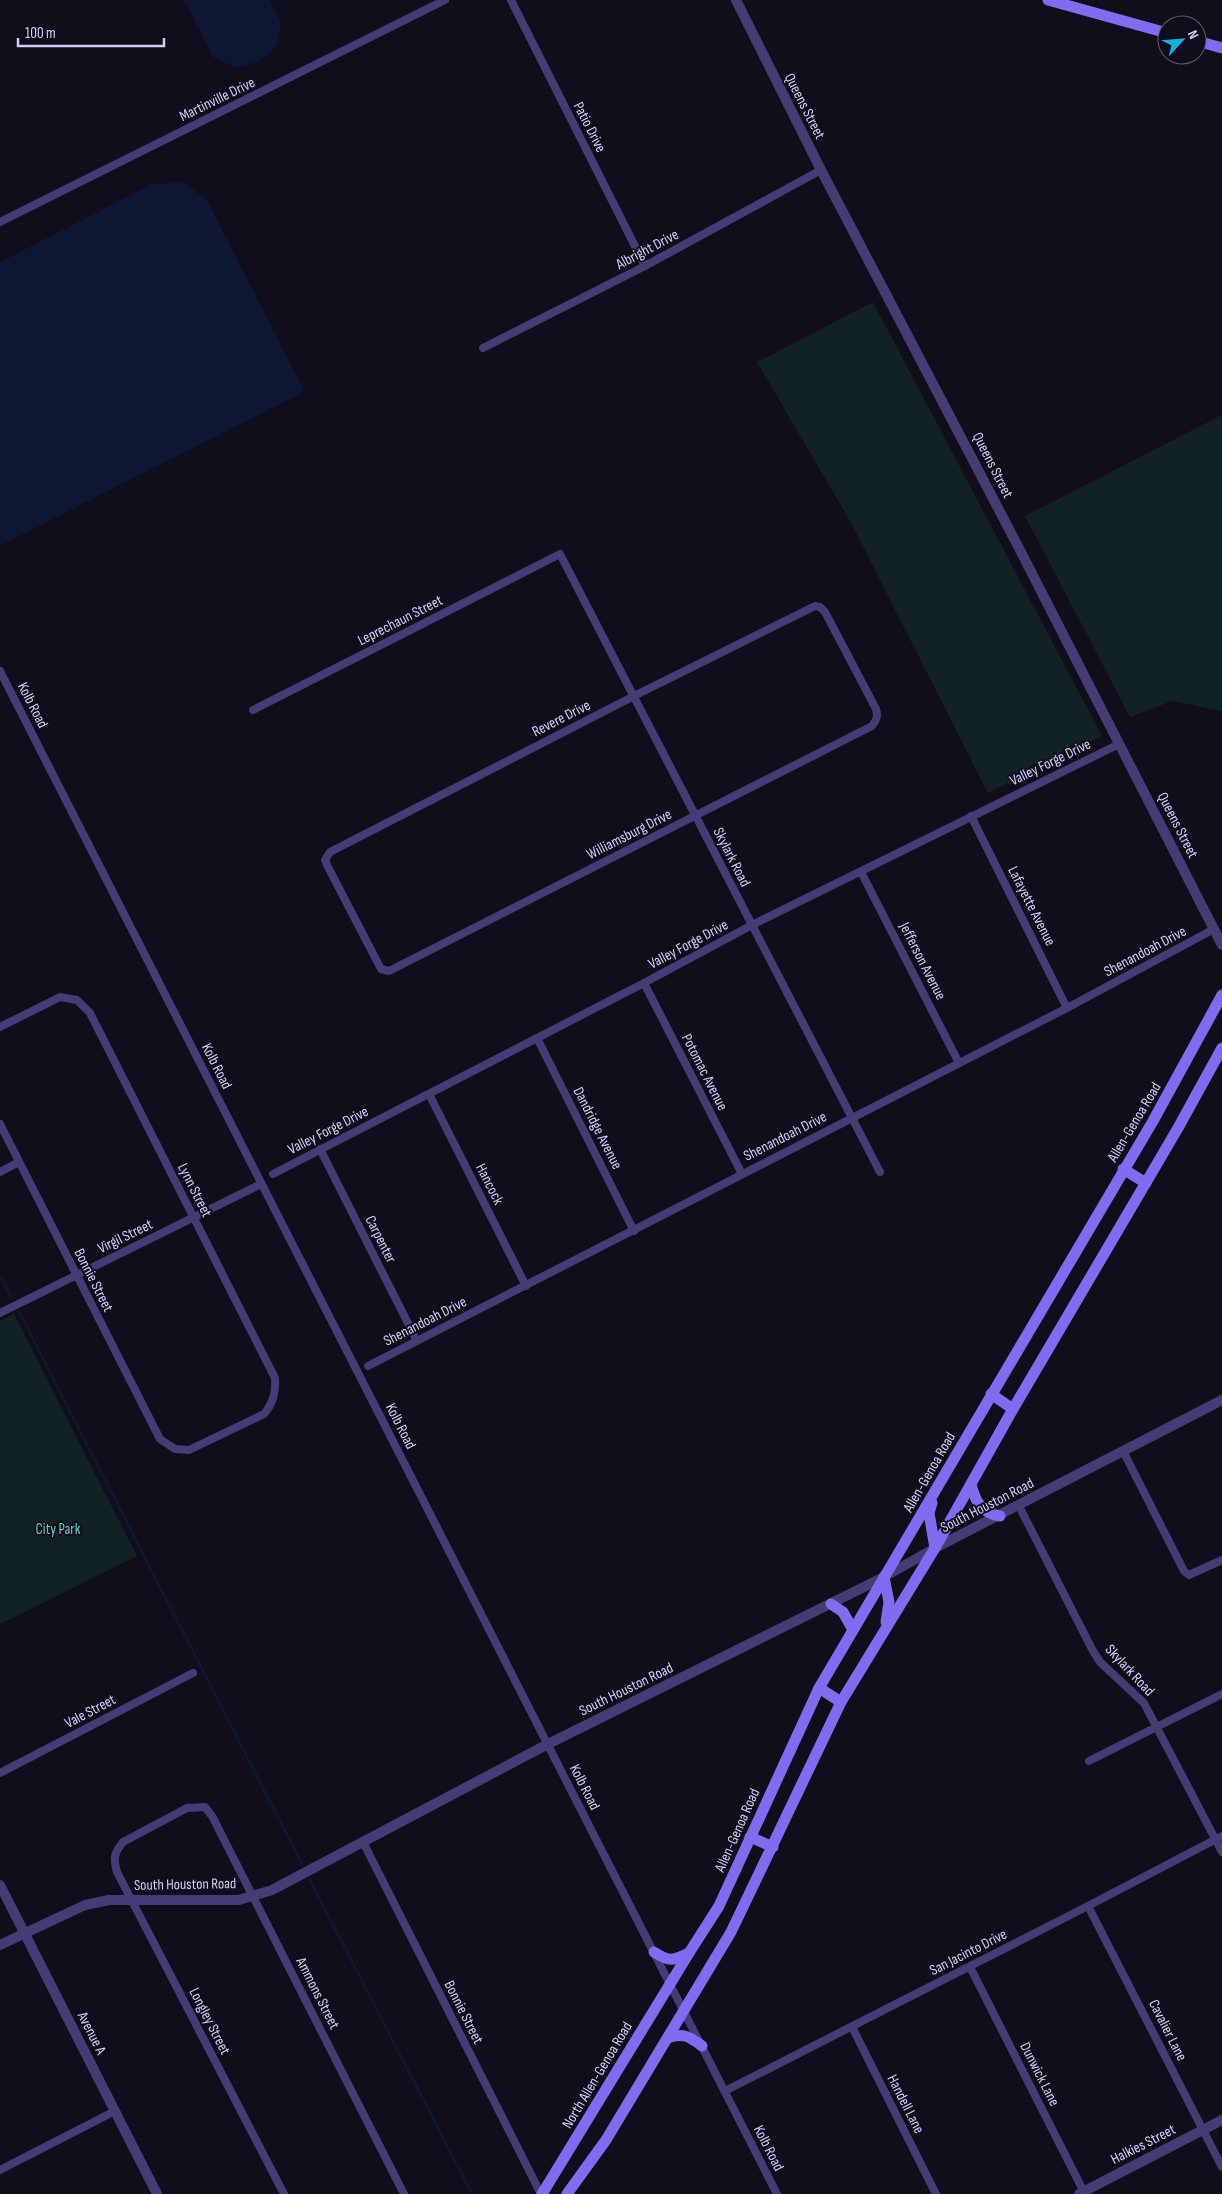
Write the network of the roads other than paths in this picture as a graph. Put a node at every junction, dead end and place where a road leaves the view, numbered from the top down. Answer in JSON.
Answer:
{"nodes":[{"id":1,"x":445,"y":0,"type":"edge"},
{"id":2,"x":511,"y":0,"type":"edge"},
{"id":3,"x":736,"y":0,"type":"edge"},
{"id":4,"x":1048,"y":0,"type":"edge"},
{"id":5,"x":1157,"y":30,"type":"edge"},
{"id":6,"x":1207,"y":44,"type":"edge"},
{"id":7,"x":1222,"y":48,"type":"edge"},
{"id":8,"x":821,"y":170,"type":"junction"},
{"id":9,"x":0,"y":222,"type":"edge"},
{"id":10,"x":645,"y":266,"type":"junction"},
{"id":11,"x":484,"y":348,"type":"dead end"},
{"id":12,"x":560,"y":554,"type":"joint"},
{"id":13,"x":851,"y":661,"type":"joint"},
{"id":14,"x":0,"y":671,"type":"edge"},
{"id":15,"x":634,"y":696,"type":"junction"},
{"id":16,"x":253,"y":710,"type":"dead end"},
{"id":17,"x":1119,"y":744,"type":"junction"},
{"id":18,"x":696,"y":816,"type":"junction"},
{"id":19,"x":972,"y":816,"type":"junction"},
{"id":20,"x":861,"y":872,"type":"junction"},
{"id":21,"x":356,"y":922,"type":"joint"},
{"id":22,"x":752,"y":925,"type":"junction"},
{"id":23,"x":1214,"y":929,"type":"junction"},
{"id":24,"x":1222,"y":945,"type":"edge"},
{"id":25,"x":644,"y":983,"type":"junction"},
{"id":26,"x":1222,"y":995,"type":"edge"},
{"id":27,"x":1067,"y":1008,"type":"junction"},
{"id":28,"x":0,"y":1026,"type":"edge"},
{"id":29,"x":537,"y":1038,"type":"junction"},
{"id":30,"x":1222,"y":1048,"type":"edge"},
{"id":31,"x":959,"y":1063,"type":"junction"},
{"id":32,"x":429,"y":1094,"type":"junction"},
{"id":33,"x":851,"y":1117,"type":"junction"},
{"id":34,"x":0,"y":1124,"type":"edge"},
{"id":35,"x":320,"y":1149,"type":"junction"},
{"id":36,"x":19,"y":1162,"type":"junction"},
{"id":37,"x":1123,"y":1169,"type":"junction"},
{"id":38,"x":0,"y":1172,"type":"edge"},
{"id":39,"x":880,"y":1172,"type":"dead end"},
{"id":40,"x":272,"y":1174,"type":"dead end"},
{"id":41,"x":742,"y":1174,"type":"junction"},
{"id":42,"x":1146,"y":1183,"type":"junction"},
{"id":43,"x":261,"y":1184,"type":"junction"},
{"id":44,"x":193,"y":1218,"type":"junction"},
{"id":45,"x":634,"y":1230,"type":"junction"},
{"id":46,"x":76,"y":1276,"type":"junction"},
{"id":47,"x":526,"y":1286,"type":"junction"},
{"id":48,"x":0,"y":1313,"type":"edge"},
{"id":49,"x":417,"y":1341,"type":"junction"},
{"id":50,"x":368,"y":1366,"type":"dead end"},
{"id":51,"x":991,"y":1394,"type":"junction"},
{"id":52,"x":1222,"y":1400,"type":"edge"},
{"id":53,"x":1013,"y":1408,"type":"junction"},
{"id":54,"x":168,"y":1445,"type":"joint"},
{"id":55,"x":1123,"y":1451,"type":"junction"},
{"id":56,"x":971,"y":1484,"type":"junction"},
{"id":57,"x":939,"y":1485,"type":"junction"},
{"id":58,"x":1019,"y":1506,"type":"junction"},
{"id":59,"x":1000,"y":1516,"type":"junction"},
{"id":60,"x":935,"y":1548,"type":"junction"},
{"id":61,"x":1222,"y":1560,"type":"edge"},
{"id":62,"x":884,"y":1577,"type":"junction"},
{"id":63,"x":831,"y":1604,"type":"junction"},
{"id":64,"x":853,"y":1630,"type":"junction"},
{"id":65,"x":883,"y":1633,"type":"junction"},
{"id":66,"x":193,"y":1673,"type":"dead end"},
{"id":67,"x":819,"y":1688,"type":"junction"},
{"id":68,"x":1222,"y":1694,"type":"edge"},
{"id":69,"x":841,"y":1702,"type":"junction"},
{"id":70,"x":1158,"y":1726,"type":"junction"},
{"id":71,"x":548,"y":1744,"type":"junction"},
{"id":72,"x":1088,"y":1761,"type":"dead end"},
{"id":73,"x":0,"y":1773,"type":"edge"},
{"id":74,"x":205,"y":1807,"type":"joint"},
{"id":75,"x":750,"y":1837,"type":"junction"},
{"id":76,"x":1219,"y":1837,"type":"edge"},
{"id":77,"x":363,"y":1842,"type":"junction"},
{"id":78,"x":773,"y":1847,"type":"junction"},
{"id":79,"x":1222,"y":1852,"type":"edge"},
{"id":80,"x":0,"y":1885,"type":"edge"},
{"id":81,"x":254,"y":1896,"type":"junction"},
{"id":82,"x":132,"y":1900,"type":"junction"},
{"id":83,"x":1088,"y":1906,"type":"junction"},
{"id":84,"x":24,"y":1933,"type":"junction"},
{"id":85,"x":0,"y":1945,"type":"edge"},
{"id":86,"x":654,"y":1952,"type":"junction"},
{"id":87,"x":688,"y":1952,"type":"junction"},
{"id":88,"x":970,"y":1967,"type":"junction"},
{"id":89,"x":678,"y":1971,"type":"joint"},
{"id":90,"x":670,"y":1984,"type":"junction"},
{"id":91,"x":684,"y":2010,"type":"junction"},
{"id":92,"x":852,"y":2027,"type":"junction"},
{"id":93,"x":668,"y":2038,"type":"junction"},
{"id":94,"x":702,"y":2046,"type":"junction"},
{"id":95,"x":724,"y":2091,"type":"junction"},
{"id":96,"x":115,"y":2111,"type":"junction"},
{"id":97,"x":1222,"y":2120,"type":"edge"},
{"id":98,"x":1204,"y":2130,"type":"junction"},
{"id":99,"x":1222,"y":2167,"type":"edge"},
{"id":100,"x":0,"y":2170,"type":"edge"},
{"id":101,"x":1082,"y":2193,"type":"edge"},
{"id":102,"x":157,"y":2194,"type":"edge"},
{"id":103,"x":284,"y":2194,"type":"edge"},
{"id":104,"x":404,"y":2194,"type":"edge"},
{"id":105,"x":542,"y":2194,"type":"edge"},
{"id":106,"x":566,"y":2194,"type":"edge"},
{"id":107,"x":778,"y":2194,"type":"edge"},
{"id":108,"x":936,"y":2194,"type":"edge"}],
"edges":[{"from":1,"to":9,"type":"street","name":"Martinville Drive"},
{"from":2,"to":10,"type":"street","name":"Patio Drive"},
{"from":3,"to":8,"type":"street","name":"Queens Street"},
{"from":4,"to":5,"type":"main road"},
{"from":6,"to":7,"type":"main road"},
{"from":8,"to":10,"type":"street","name":"Albright Drive"},
{"from":8,"to":17,"type":"street","name":"Queens Street"},
{"from":10,"to":11,"type":"street","name":"Albright Drive"},
{"from":12,"to":15,"type":"street","name":"Skylark Road"},
{"from":12,"to":16,"type":"street","name":"Leprechaun Street"},
{"from":13,"to":15,"type":"street","name":"Revere Drive"},
{"from":13,"to":18,"type":"street","name":"Williamsburg Drive"},
{"from":14,"to":43,"type":"street","name":"Kolb Road"},
{"from":15,"to":18,"type":"street","name":"Skylark Road"},
{"from":15,"to":21,"type":"street","name":"Revere Drive"},
{"from":17,"to":19,"type":"street","name":"Valley Forge Drive"},
{"from":17,"to":23,"type":"street","name":"Queens Street"},
{"from":18,"to":21,"type":"street","name":"Williamsburg Drive"},
{"from":18,"to":22,"type":"street","name":"Skylark Road"},
{"from":19,"to":20,"type":"street","name":"Valley Forge Drive"},
{"from":19,"to":27,"type":"street","name":"Lafayette Avenue"},
{"from":20,"to":22,"type":"street","name":"Valley Forge Drive"},
{"from":20,"to":31,"type":"street","name":"Jefferson Avenue"},
{"from":22,"to":25,"type":"street","name":"Valley Forge Drive"},
{"from":22,"to":33,"type":"street","name":"Skylark Road"},
{"from":23,"to":24,"type":"street","name":"Queens Street"},
{"from":23,"to":27,"type":"street","name":"Shenandoah Drive"},
{"from":25,"to":29,"type":"street","name":"Valley Forge Drive"},
{"from":25,"to":41,"type":"street","name":"Potomac Avenue"},
{"from":26,"to":37,"type":"main road","name":"Allen-Genoa Road"},
{"from":27,"to":31,"type":"street","name":"Shenandoah Drive"},
{"from":28,"to":44,"type":"street","name":"Lynn Street"},
{"from":29,"to":32,"type":"street","name":"Valley Forge Drive"},
{"from":29,"to":45,"type":"street","name":"Dandridge Avenue"},
{"from":30,"to":42,"type":"main road"},
{"from":31,"to":33,"type":"street","name":"Shenandoah Drive"},
{"from":32,"to":35,"type":"street","name":"Valley Forge Drive"},
{"from":32,"to":47,"type":"street","name":"Hancock"},
{"from":33,"to":39,"type":"street","name":"Skylark Road"},
{"from":33,"to":41,"type":"street","name":"Shenandoah Drive"},
{"from":34,"to":36,"type":"street","name":"Bonnie Street"},
{"from":35,"to":40,"type":"street","name":"Valley Forge Drive"},
{"from":35,"to":49,"type":"street","name":"Carpenter"},
{"from":36,"to":38,"type":"street"},
{"from":36,"to":46,"type":"street","name":"Bonnie Street"},
{"from":37,"to":42,"type":"main road"},
{"from":37,"to":51,"type":"main road","name":"Allen-Genoa Road"},
{"from":41,"to":45,"type":"street","name":"Shenandoah Drive"},
{"from":42,"to":53,"type":"main road"},
{"from":43,"to":44,"type":"street","name":"Virgil Street"},
{"from":43,"to":71,"type":"street","name":"Kolb Road"},
{"from":44,"to":46,"type":"street","name":"Virgil Street"},
{"from":44,"to":54,"type":"street","name":"Lynn Street"},
{"from":45,"to":47,"type":"street","name":"Shenandoah Drive"},
{"from":46,"to":48,"type":"street","name":"Virgil Street"},
{"from":46,"to":54,"type":"street","name":"Bonnie Street"},
{"from":47,"to":49,"type":"street","name":"Shenandoah Drive"},
{"from":49,"to":50,"type":"street","name":"Shenandoah Drive"},
{"from":51,"to":53,"type":"main road"},
{"from":51,"to":57,"type":"main road","name":"Allen-Genoa Road"},
{"from":52,"to":55,"type":"street","name":"South Houston Road"},
{"from":53,"to":56,"type":"main road"},
{"from":55,"to":58,"type":"street","name":"South Houston Road"},
{"from":55,"to":61,"type":"street"},
{"from":56,"to":59,"type":"main road"},
{"from":56,"to":60,"type":"main road"},
{"from":57,"to":60,"type":"main road"},
{"from":57,"to":62,"type":"main road","name":"Allen-Genoa Road"},
{"from":58,"to":59,"type":"street","name":"South Houston Road"},
{"from":58,"to":70,"type":"street","name":"Skylark Road"},
{"from":59,"to":60,"type":"street","name":"South Houston Road"},
{"from":60,"to":62,"type":"street","name":"South Houston Road"},
{"from":60,"to":65,"type":"main road"},
{"from":62,"to":63,"type":"street","name":"South Houston Road"},
{"from":62,"to":64,"type":"main road","name":"Allen-Genoa Road"},
{"from":62,"to":65,"type":"main road"},
{"from":63,"to":64,"type":"main road"},
{"from":63,"to":71,"type":"street","name":"South Houston Road"},
{"from":64,"to":67,"type":"main road","name":"Allen-Genoa Road"},
{"from":65,"to":69,"type":"main road"},
{"from":66,"to":73,"type":"street","name":"Vale Street"},
{"from":67,"to":69,"type":"main road"},
{"from":67,"to":75,"type":"main road","name":"Allen-Genoa Road"},
{"from":68,"to":70,"type":"street"},
{"from":69,"to":78,"type":"main road"},
{"from":70,"to":72,"type":"street"},
{"from":70,"to":76,"type":"street","name":"Skylark Road"},
{"from":71,"to":77,"type":"street","name":"South Houston Road"},
{"from":71,"to":86,"type":"street","name":"Kolb Road"},
{"from":74,"to":81,"type":"street","name":"Ammons Street"},
{"from":74,"to":82,"type":"street","name":"Longley Street"},
{"from":75,"to":78,"type":"main road"},
{"from":75,"to":87,"type":"main road","name":"Allen-Genoa Road"},
{"from":76,"to":79,"type":"street","name":"Skylark Road"},
{"from":76,"to":83,"type":"street","name":"San Jacinto Drive"},
{"from":77,"to":81,"type":"street","name":"South Houston Road"},
{"from":77,"to":105,"type":"street","name":"Bonnie Street"},
{"from":78,"to":91,"type":"main road"},
{"from":80,"to":84,"type":"street","name":"Avenue A"},
{"from":81,"to":82,"type":"street","name":"South Houston Road"},
{"from":81,"to":104,"type":"street","name":"Ammons Street"},
{"from":82,"to":84,"type":"street","name":"South Houston Road"},
{"from":82,"to":103,"type":"street","name":"Longley Street"},
{"from":83,"to":88,"type":"street","name":"San Jacinto Drive"},
{"from":83,"to":98,"type":"street","name":"Cavalier Lane"},
{"from":84,"to":85,"type":"street","name":"South Houston Road"},
{"from":84,"to":96,"type":"street","name":"Avenue A"},
{"from":86,"to":87,"type":"main road"},
{"from":86,"to":90,"type":"street","name":"Kolb Road"},
{"from":87,"to":89,"type":"main road","name":"Allen-Genoa Road"},
{"from":88,"to":92,"type":"street","name":"San Jacinto Drive"},
{"from":88,"to":101,"type":"street","name":"Dunwick Lane"},
{"from":89,"to":90,"type":"main road","name":"North Allen-Genoa Road"},
{"from":90,"to":91,"type":"street","name":"Kolb Road"},
{"from":90,"to":105,"type":"main road","name":"North Allen-Genoa Road"},
{"from":91,"to":93,"type":"main road"},
{"from":91,"to":94,"type":"street","name":"Kolb Road"},
{"from":92,"to":95,"type":"street","name":"San Jacinto Drive"},
{"from":92,"to":108,"type":"street","name":"Handell Lane"},
{"from":93,"to":94,"type":"main road"},
{"from":93,"to":106,"type":"main road"},
{"from":94,"to":95,"type":"street","name":"Kolb Road"},
{"from":95,"to":107,"type":"street","name":"Kolb Road"},
{"from":96,"to":100,"type":"street"},
{"from":96,"to":102,"type":"street","name":"Avenue A"},
{"from":97,"to":98,"type":"street","name":"Halkies Street"},
{"from":98,"to":99,"type":"street","name":"Cavalier Lane"},
{"from":98,"to":101,"type":"street","name":"Halkies Street"}]}
